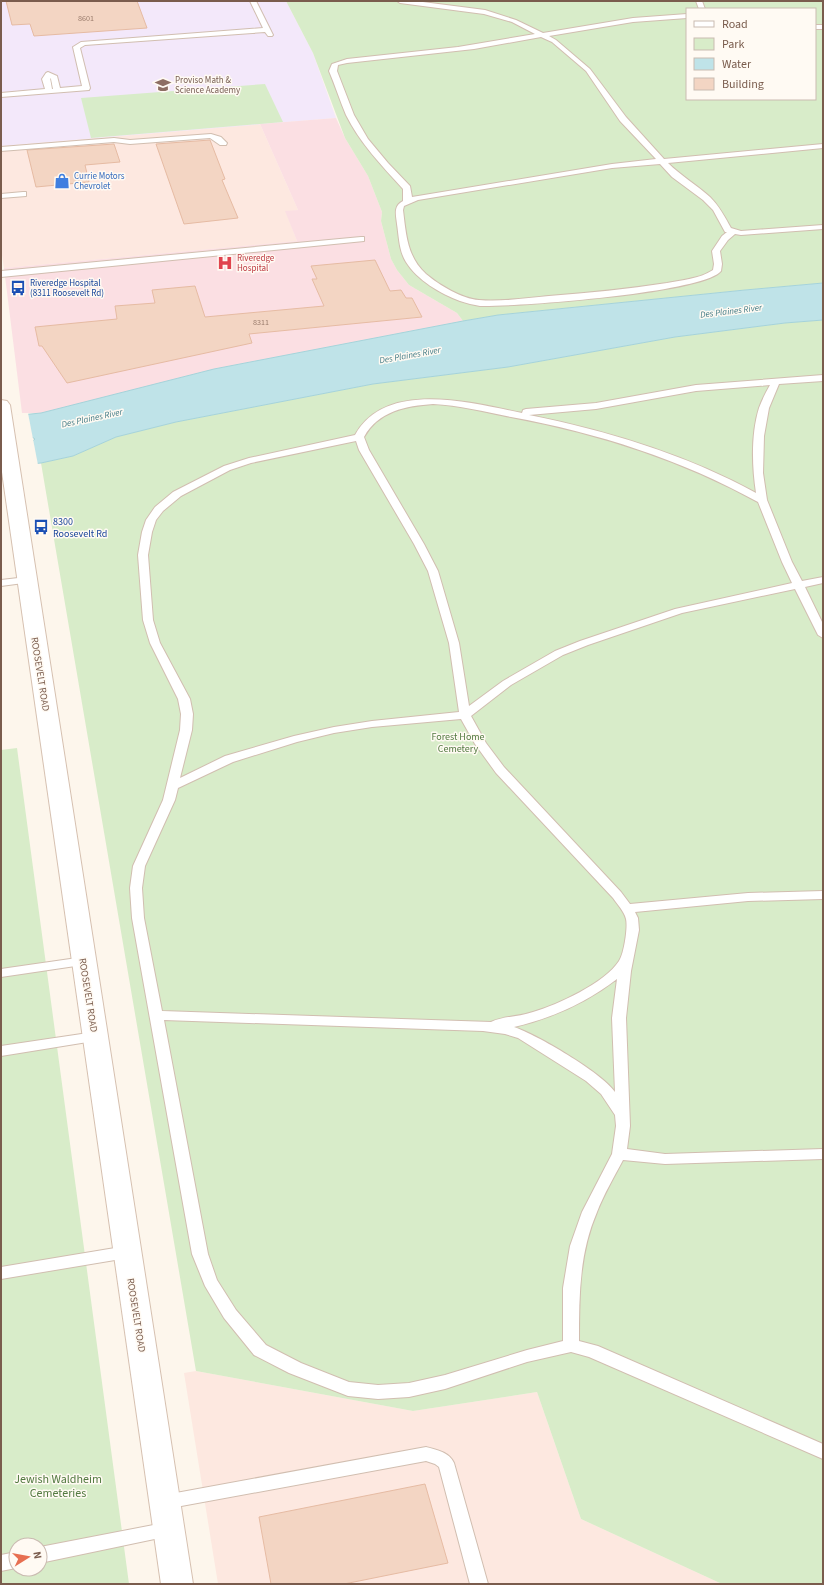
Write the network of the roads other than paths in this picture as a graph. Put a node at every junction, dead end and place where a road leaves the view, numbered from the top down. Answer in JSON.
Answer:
{"nodes":[{"id":1,"x":253,"y":1,"type":"edge"},
{"id":2,"x":400,"y":1,"type":"edge"},
{"id":3,"x":686,"y":16,"type":"edge"},
{"id":4,"x":542,"y":35,"type":"junction"},
{"id":5,"x":49,"y":91,"type":"junction"},
{"id":6,"x":57,"y":91,"type":"junction"},
{"id":7,"x":1,"y":95,"type":"edge"},
{"id":8,"x":130,"y":142,"type":"junction"},
{"id":9,"x":223,"y":143,"type":"dead end"},
{"id":10,"x":114,"y":145,"type":"dead end"},
{"id":11,"x":823,"y":146,"type":"edge"},
{"id":12,"x":1,"y":150,"type":"edge"},
{"id":13,"x":28,"y":152,"type":"dead end"},
{"id":14,"x":15,"y":153,"type":"dead end"},
{"id":15,"x":661,"y":161,"type":"junction"},
{"id":16,"x":23,"y":194,"type":"dead end"},
{"id":17,"x":1,"y":196,"type":"edge"},
{"id":18,"x":407,"y":201,"type":"junction"},
{"id":19,"x":823,"y":227,"type":"edge"},
{"id":20,"x":733,"y":232,"type":"junction"},
{"id":21,"x":361,"y":239,"type":"dead end"},
{"id":22,"x":1,"y":274,"type":"edge"},
{"id":23,"x":823,"y":378,"type":"edge"},
{"id":24,"x":776,"y":381,"type":"junction"},
{"id":25,"x":2,"y":410,"type":"edge"},
{"id":26,"x":509,"y":413,"type":"junction"},
{"id":27,"x":359,"y":437,"type":"junction"},
{"id":28,"x":762,"y":500,"type":"junction"},
{"id":29,"x":27,"y":580,"type":"junction"},
{"id":30,"x":823,"y":580,"type":"edge"},
{"id":31,"x":1,"y":583,"type":"edge"},
{"id":32,"x":799,"y":586,"type":"junction"},
{"id":33,"x":823,"y":635,"type":"edge"},
{"id":34,"x":465,"y":716,"type":"junction"},
{"id":35,"x":173,"y":786,"type":"junction"},
{"id":36,"x":823,"y":896,"type":"edge"},
{"id":37,"x":628,"y":909,"type":"junction"},
{"id":38,"x":84,"y":961,"type":"junction"},
{"id":39,"x":626,"y":962,"type":"junction"},
{"id":40,"x":1,"y":973,"type":"edge"},
{"id":41,"x":155,"y":1016,"type":"junction"},
{"id":42,"x":482,"y":1026,"type":"junction"},
{"id":43,"x":95,"y":1037,"type":"junction"},
{"id":44,"x":1,"y":1051,"type":"edge"},
{"id":45,"x":622,"y":1114,"type":"junction"},
{"id":46,"x":619,"y":1154,"type":"junction"},
{"id":47,"x":823,"y":1154,"type":"edge"},
{"id":48,"x":127,"y":1252,"type":"junction"},
{"id":49,"x":1,"y":1273,"type":"edge"},
{"id":50,"x":571,"y":1346,"type":"junction"},
{"id":51,"x":823,"y":1452,"type":"edge"},
{"id":52,"x":165,"y":1502,"type":"junction"},
{"id":53,"x":169,"y":1529,"type":"junction"},
{"id":54,"x":48,"y":1553,"type":"edge"},
{"id":55,"x":177,"y":1584,"type":"edge"},
{"id":56,"x":479,"y":1584,"type":"edge"}],
"edges":[{"from":1,"to":6,"type":"lane"},
{"from":2,"to":4,"type":"lane"},
{"from":3,"to":4,"type":"lane"},
{"from":4,"to":15,"type":"lane"},
{"from":4,"to":18,"type":"lane"},
{"from":5,"to":6,"type":"lane"},
{"from":5,"to":6,"type":"lane"},
{"from":5,"to":7,"type":"lane"},
{"from":8,"to":9,"type":"lane"},
{"from":8,"to":10,"type":"lane"},
{"from":8,"to":12,"type":"lane"},
{"from":11,"to":15,"type":"lane"},
{"from":13,"to":14,"type":"lane"},
{"from":15,"to":18,"type":"lane"},
{"from":15,"to":20,"type":"lane"},
{"from":16,"to":17,"type":"lane"},
{"from":18,"to":20,"type":"lane"},
{"from":19,"to":20,"type":"lane"},
{"from":21,"to":22,"type":"lane"},
{"from":23,"to":24,"type":"lane"},
{"from":24,"to":26,"type":"lane"},
{"from":24,"to":28,"type":"lane"},
{"from":25,"to":29,"type":"main road","name":"ROOSEVELT ROAD"},
{"from":26,"to":27,"type":"lane"},
{"from":26,"to":28,"type":"lane"},
{"from":27,"to":34,"type":"lane"},
{"from":27,"to":35,"type":"lane"},
{"from":28,"to":32,"type":"lane"},
{"from":29,"to":31,"type":"lane"},
{"from":29,"to":38,"type":"main road","name":"ROOSEVELT ROAD"},
{"from":30,"to":32,"type":"lane"},
{"from":32,"to":33,"type":"lane"},
{"from":32,"to":34,"type":"lane"},
{"from":34,"to":35,"type":"lane"},
{"from":34,"to":37,"type":"lane"},
{"from":35,"to":41,"type":"lane"},
{"from":36,"to":37,"type":"lane"},
{"from":37,"to":39,"type":"lane"},
{"from":38,"to":40,"type":"lane"},
{"from":38,"to":43,"type":"main road","name":"ROOSEVELT ROAD"},
{"from":39,"to":42,"type":"lane"},
{"from":39,"to":45,"type":"lane"},
{"from":41,"to":42,"type":"lane"},
{"from":41,"to":50,"type":"lane"},
{"from":42,"to":45,"type":"lane"},
{"from":43,"to":44,"type":"lane"},
{"from":43,"to":48,"type":"main road","name":"ROOSEVELT ROAD"},
{"from":45,"to":46,"type":"lane"},
{"from":46,"to":47,"type":"lane"},
{"from":46,"to":50,"type":"lane"},
{"from":48,"to":49,"type":"lane"},
{"from":48,"to":52,"type":"main road","name":"ROOSEVELT ROAD"},
{"from":50,"to":51,"type":"lane"},
{"from":52,"to":53,"type":"main road","name":"ROOSEVELT ROAD"},
{"from":52,"to":56,"type":"lane"},
{"from":53,"to":54,"type":"lane"},
{"from":53,"to":55,"type":"main road","name":"ROOSEVELT ROAD"}]}
